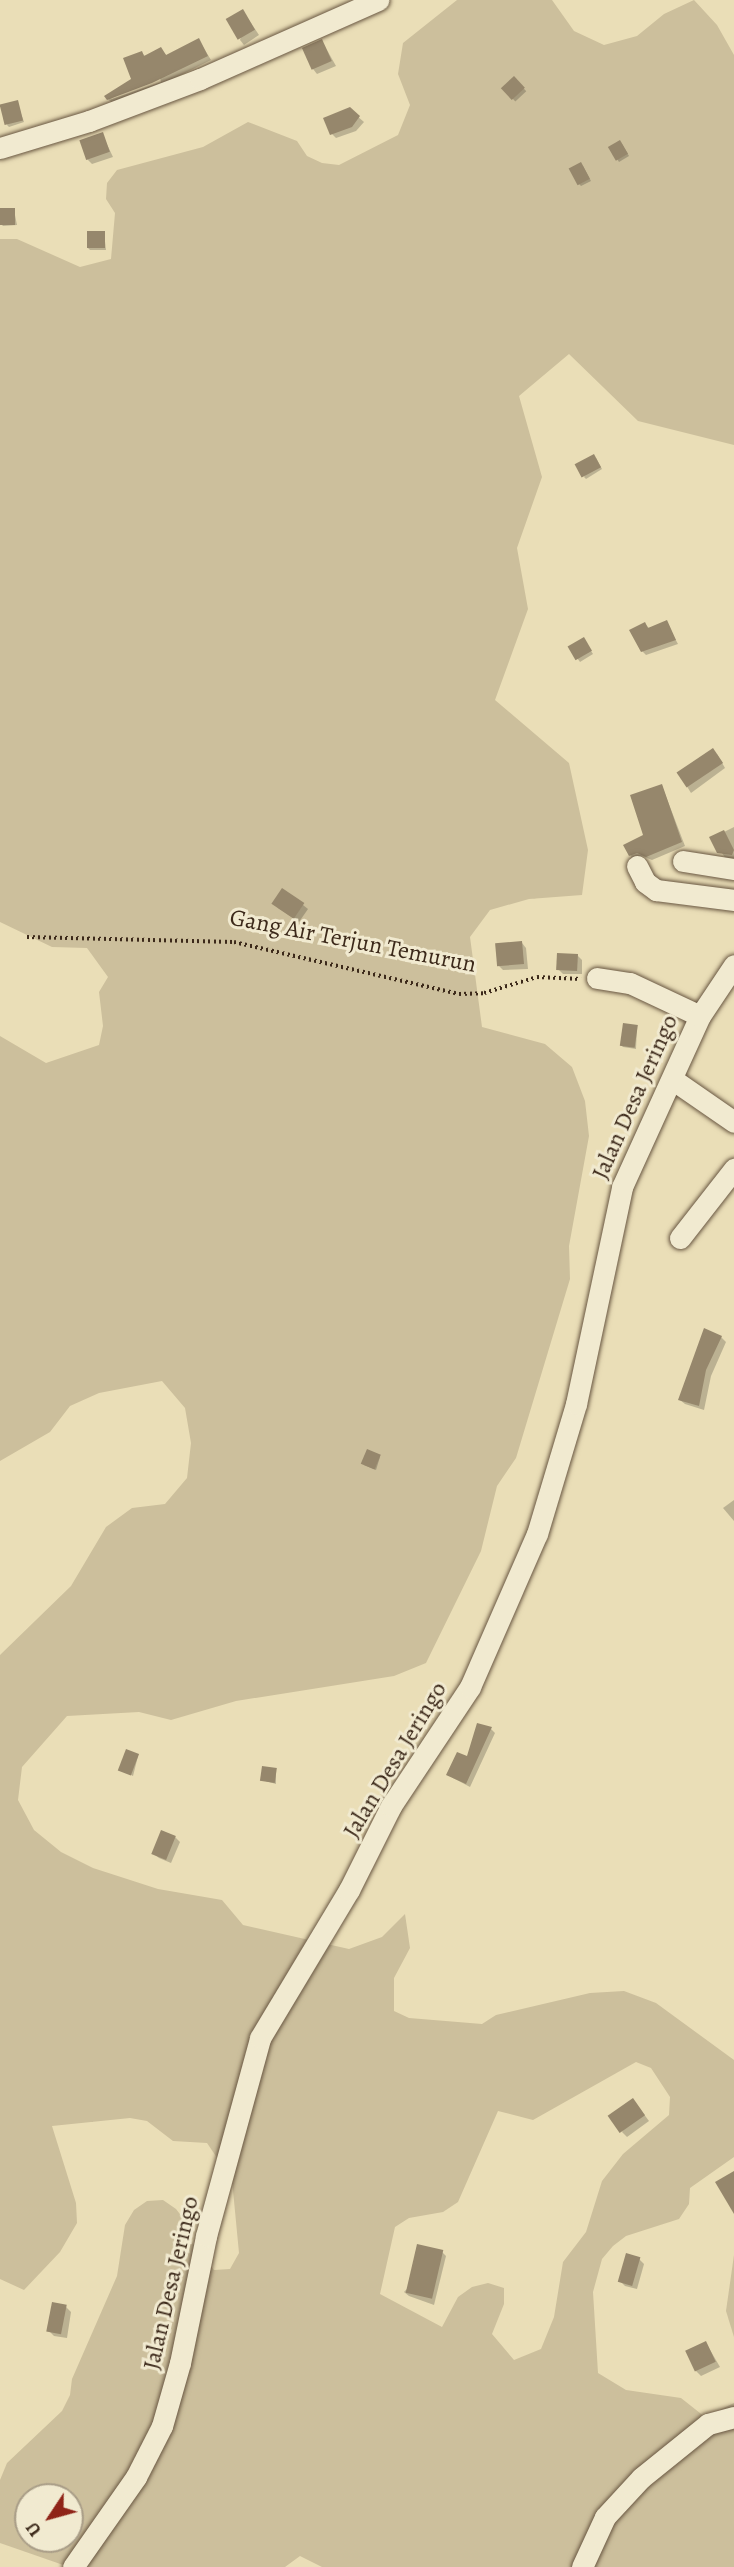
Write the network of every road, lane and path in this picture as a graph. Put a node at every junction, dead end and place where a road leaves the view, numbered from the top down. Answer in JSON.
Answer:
{"nodes":[{"id":1,"x":377,"y":0,"type":"edge"},
{"id":2,"x":0,"y":148,"type":"edge"},
{"id":3,"x":683,"y":861,"type":"dead end"},
{"id":4,"x":637,"y":866,"type":"dead end"},
{"id":5,"x":734,"y":869,"type":"edge"},
{"id":6,"x":734,"y":900,"type":"edge"},
{"id":7,"x":27,"y":937,"type":"dead end"},
{"id":8,"x":734,"y":965,"type":"edge"},
{"id":9,"x":597,"y":978,"type":"joint"},
{"id":10,"x":700,"y":1017,"type":"junction"},
{"id":11,"x":672,"y":1079,"type":"junction"},
{"id":12,"x":734,"y":1122,"type":"edge"},
{"id":13,"x":734,"y":1169,"type":"edge"},
{"id":14,"x":680,"y":1238,"type":"dead end"},
{"id":15,"x":734,"y":2417,"type":"edge"},
{"id":16,"x":73,"y":2567,"type":"edge"},
{"id":17,"x":582,"y":2567,"type":"edge"}],
"edges":[{"from":1,"to":2,"type":"street"},
{"from":3,"to":5,"type":"street"},
{"from":4,"to":6,"type":"street"},
{"from":7,"to":9,"type":"path","name":"Gang Air Terjun Temurun"},
{"from":8,"to":10,"type":"street","name":"Jalan Desa Jeringo"},
{"from":9,"to":10,"type":"street"},
{"from":10,"to":11,"type":"street","name":"Jalan Desa Jeringo"},
{"from":11,"to":12,"type":"street"},
{"from":11,"to":16,"type":"street","name":"Jalan Desa Jeringo"},
{"from":13,"to":14,"type":"street"},
{"from":15,"to":17,"type":"street"}]}
